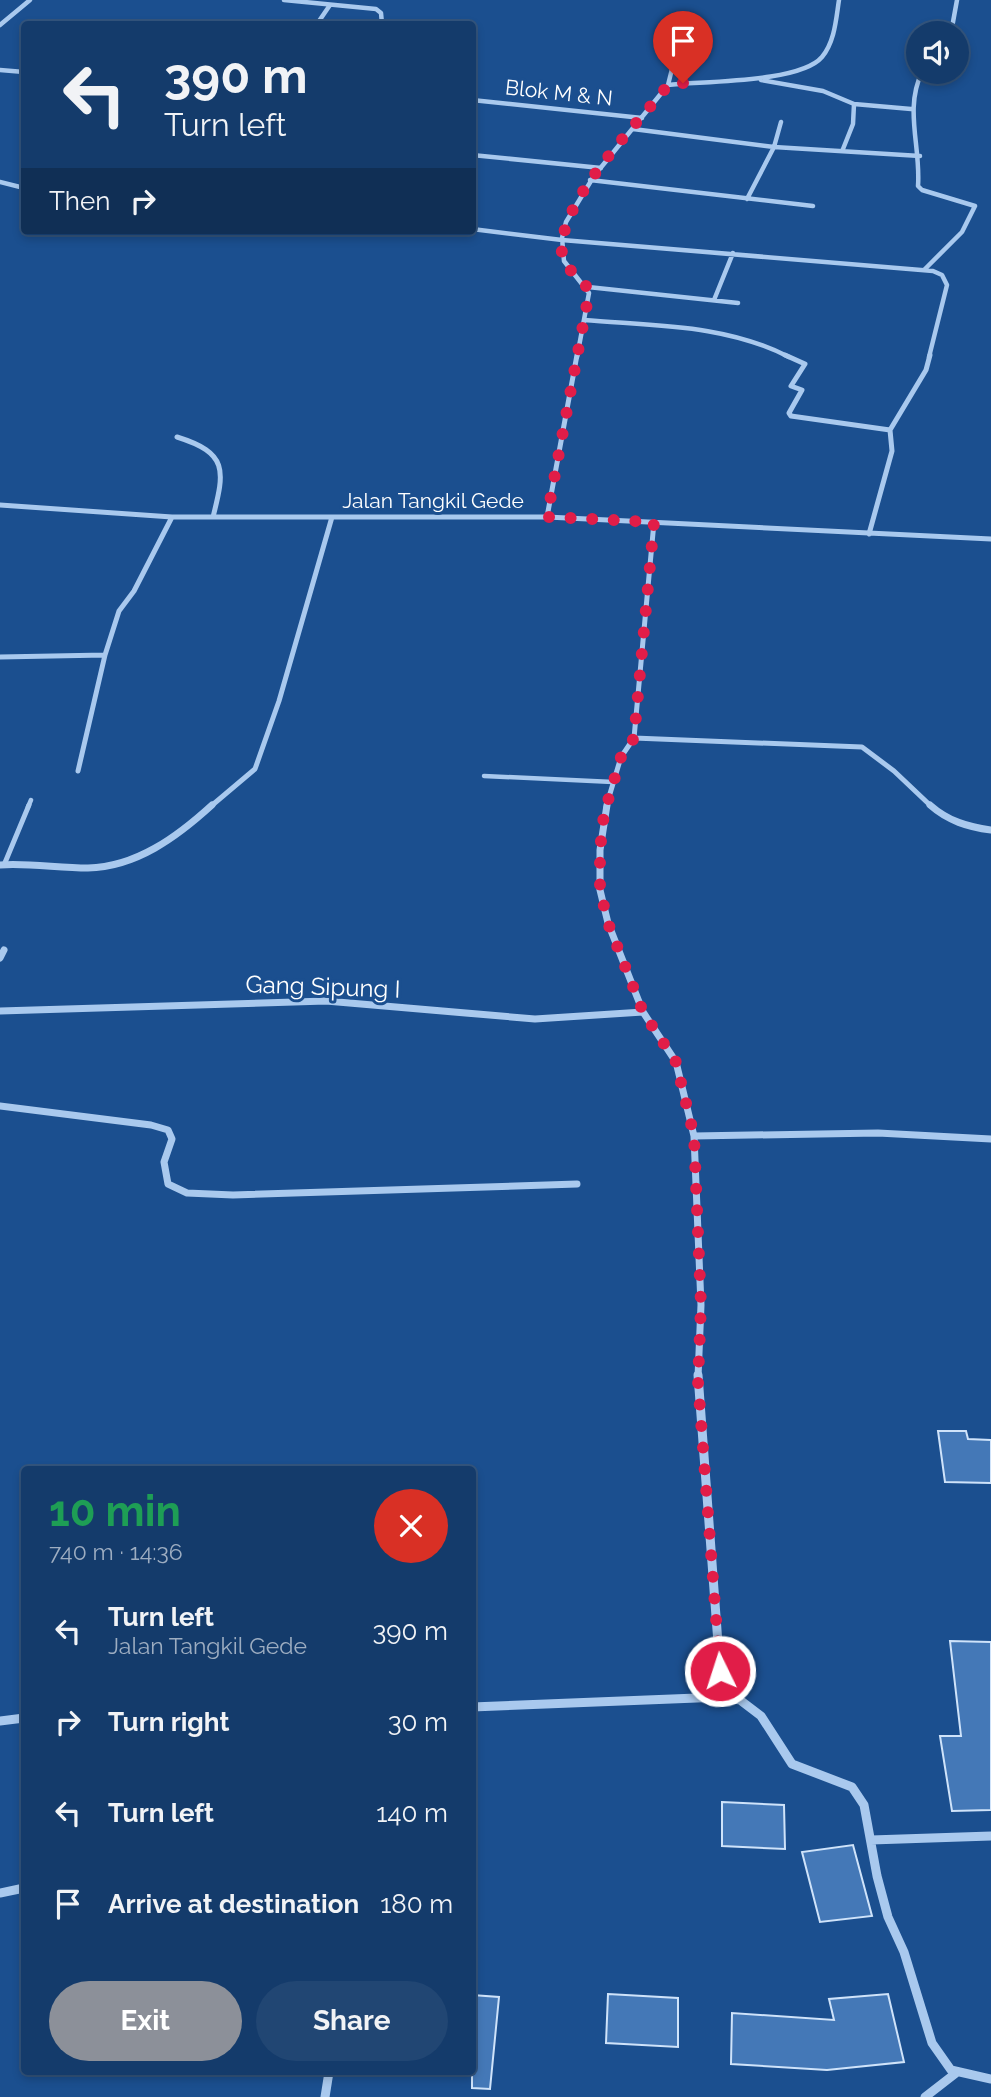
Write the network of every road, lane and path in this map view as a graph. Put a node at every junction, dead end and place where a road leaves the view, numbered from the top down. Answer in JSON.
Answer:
{"nodes":[{"id":1,"x":30,"y":0,"type":"edge"},
{"id":2,"x":284,"y":0,"type":"edge"},
{"id":3,"x":839,"y":0,"type":"edge"},
{"id":4,"x":957,"y":0,"type":"edge"},
{"id":5,"x":330,"y":5,"type":"junction"},
{"id":6,"x":319,"y":21,"type":"edge"},
{"id":7,"x":382,"y":21,"type":"edge"},
{"id":8,"x":953,"y":21,"type":"edge"},
{"id":9,"x":0,"y":25,"type":"edge"},
{"id":10,"x":695,"y":33,"type":"dead end"},
{"id":11,"x":0,"y":70,"type":"edge"},
{"id":12,"x":21,"y":72,"type":"edge"},
{"id":13,"x":753,"y":80,"type":"junction"},
{"id":14,"x":915,"y":84,"type":"edge"},
{"id":15,"x":668,"y":85,"type":"junction"},
{"id":16,"x":476,"y":100,"type":"edge"},
{"id":17,"x":854,"y":104,"type":"junction"},
{"id":18,"x":911,"y":108,"type":"junction"},
{"id":19,"x":642,"y":118,"type":"junction"},
{"id":20,"x":781,"y":122,"type":"dead end"},
{"id":21,"x":633,"y":129,"type":"junction"},
{"id":22,"x":774,"y":147,"type":"junction"},
{"id":23,"x":843,"y":149,"type":"junction"},
{"id":24,"x":476,"y":155,"type":"edge"},
{"id":25,"x":920,"y":156,"type":"junction"},
{"id":26,"x":601,"y":168,"type":"junction"},
{"id":27,"x":590,"y":180,"type":"junction"},
{"id":28,"x":0,"y":182,"type":"edge"},
{"id":29,"x":21,"y":187,"type":"edge"},
{"id":30,"x":747,"y":199,"type":"junction"},
{"id":31,"x":813,"y":206,"type":"dead end"},
{"id":32,"x":476,"y":229,"type":"edge"},
{"id":33,"x":562,"y":240,"type":"junction"},
{"id":34,"x":733,"y":253,"type":"junction"},
{"id":35,"x":925,"y":269,"type":"junction"},
{"id":36,"x":588,"y":287,"type":"junction"},
{"id":37,"x":714,"y":300,"type":"junction"},
{"id":38,"x":738,"y":303,"type":"dead end"},
{"id":39,"x":584,"y":320,"type":"junction"},
{"id":40,"x":890,"y":430,"type":"junction"},
{"id":41,"x":177,"y":437,"type":"dead end"},
{"id":42,"x":0,"y":505,"type":"edge"},
{"id":43,"x":172,"y":517,"type":"junction"},
{"id":44,"x":213,"y":517,"type":"junction"},
{"id":45,"x":332,"y":517,"type":"junction"},
{"id":46,"x":547,"y":517,"type":"junction"},
{"id":47,"x":654,"y":522,"type":"junction"},
{"id":48,"x":869,"y":534,"type":"junction"},
{"id":49,"x":991,"y":539,"type":"edge"},
{"id":50,"x":104,"y":655,"type":"junction"},
{"id":51,"x":0,"y":657,"type":"edge"},
{"id":52,"x":634,"y":738,"type":"junction"},
{"id":53,"x":78,"y":771,"type":"dead end"},
{"id":54,"x":484,"y":776,"type":"dead end"},
{"id":55,"x":613,"y":782,"type":"junction"},
{"id":56,"x":31,"y":800,"type":"dead end"},
{"id":57,"x":991,"y":830,"type":"edge"},
{"id":58,"x":2,"y":865,"type":"edge"},
{"id":59,"x":4,"y":950,"type":"dead end"},
{"id":60,"x":0,"y":958,"type":"edge"},
{"id":61,"x":0,"y":1011,"type":"edge"},
{"id":62,"x":643,"y":1012,"type":"junction"},
{"id":63,"x":0,"y":1106,"type":"edge"},
{"id":64,"x":694,"y":1136,"type":"junction"},
{"id":65,"x":991,"y":1139,"type":"edge"},
{"id":66,"x":577,"y":1184,"type":"dead end"},
{"id":67,"x":722,"y":1697,"type":"junction"},
{"id":68,"x":476,"y":1707,"type":"edge"},
{"id":69,"x":21,"y":1718,"type":"edge"},
{"id":70,"x":0,"y":1721,"type":"edge"},
{"id":71,"x":991,"y":1836,"type":"edge"},
{"id":72,"x":871,"y":1840,"type":"junction"},
{"id":73,"x":21,"y":1889,"type":"edge"},
{"id":74,"x":0,"y":1893,"type":"edge"},
{"id":75,"x":956,"y":2073,"type":"junction"},
{"id":76,"x":329,"y":2075,"type":"edge"},
{"id":77,"x":991,"y":2079,"type":"edge"},
{"id":78,"x":325,"y":2097,"type":"edge"},
{"id":79,"x":925,"y":2097,"type":"edge"}],
"edges":[{"from":1,"to":9,"type":"street"},
{"from":2,"to":5,"type":"street"},
{"from":3,"to":13,"type":"street"},
{"from":4,"to":8,"type":"street"},
{"from":5,"to":6,"type":"street"},
{"from":5,"to":7,"type":"street"},
{"from":10,"to":15,"type":"street"},
{"from":11,"to":12,"type":"street"},
{"from":13,"to":15,"type":"street"},
{"from":13,"to":17,"type":"street"},
{"from":14,"to":18,"type":"street"},
{"from":15,"to":19,"type":"street"},
{"from":16,"to":19,"type":"street","name":"Blok M & N"},
{"from":17,"to":18,"type":"street"},
{"from":17,"to":23,"type":"street"},
{"from":18,"to":25,"type":"street"},
{"from":19,"to":21,"type":"street"},
{"from":20,"to":22,"type":"street"},
{"from":21,"to":22,"type":"street"},
{"from":21,"to":26,"type":"street"},
{"from":22,"to":23,"type":"street"},
{"from":22,"to":30,"type":"street"},
{"from":23,"to":25,"type":"street"},
{"from":24,"to":26,"type":"street"},
{"from":25,"to":35,"type":"street"},
{"from":26,"to":27,"type":"street"},
{"from":27,"to":30,"type":"street"},
{"from":27,"to":33,"type":"street"},
{"from":28,"to":29,"type":"street"},
{"from":30,"to":31,"type":"street"},
{"from":32,"to":33,"type":"street"},
{"from":33,"to":34,"type":"street"},
{"from":33,"to":36,"type":"street"},
{"from":34,"to":35,"type":"street"},
{"from":34,"to":37,"type":"street"},
{"from":35,"to":40,"type":"street"},
{"from":36,"to":37,"type":"street"},
{"from":36,"to":39,"type":"street"},
{"from":37,"to":38,"type":"street"},
{"from":39,"to":40,"type":"street"},
{"from":39,"to":46,"type":"street"},
{"from":40,"to":48,"type":"street"},
{"from":41,"to":44,"type":"street"},
{"from":42,"to":43,"type":"street","name":"Jalan Tangkil Gede"},
{"from":43,"to":44,"type":"street","name":"Jalan Tangkil Gede"},
{"from":43,"to":50,"type":"street"},
{"from":44,"to":45,"type":"street","name":"Jalan Tangkil Gede"},
{"from":45,"to":46,"type":"street","name":"Jalan Tangkil Gede"},
{"from":45,"to":58,"type":"street"},
{"from":46,"to":47,"type":"street","name":"Jalan Tangkil Gede"},
{"from":47,"to":48,"type":"street","name":"Jalan Tangkil Gede"},
{"from":47,"to":52,"type":"street"},
{"from":48,"to":49,"type":"street","name":"Jalan Tangkil Gede"},
{"from":50,"to":51,"type":"street"},
{"from":50,"to":53,"type":"street"},
{"from":52,"to":55,"type":"street"},
{"from":52,"to":57,"type":"street"},
{"from":54,"to":55,"type":"lane"},
{"from":55,"to":62,"type":"street"},
{"from":56,"to":58,"type":"lane"},
{"from":59,"to":60,"type":"street"},
{"from":61,"to":62,"type":"street","name":"Gang Sipung I"},
{"from":62,"to":64,"type":"street"},
{"from":63,"to":66,"type":"street"},
{"from":64,"to":65,"type":"street"},
{"from":64,"to":67,"type":"street"},
{"from":67,"to":68,"type":"street"},
{"from":67,"to":72,"type":"street"},
{"from":69,"to":70,"type":"street"},
{"from":71,"to":72,"type":"street"},
{"from":72,"to":75,"type":"street"},
{"from":73,"to":74,"type":"street"},
{"from":75,"to":77,"type":"street"},
{"from":75,"to":79,"type":"street"},
{"from":76,"to":78,"type":"street"}]}
